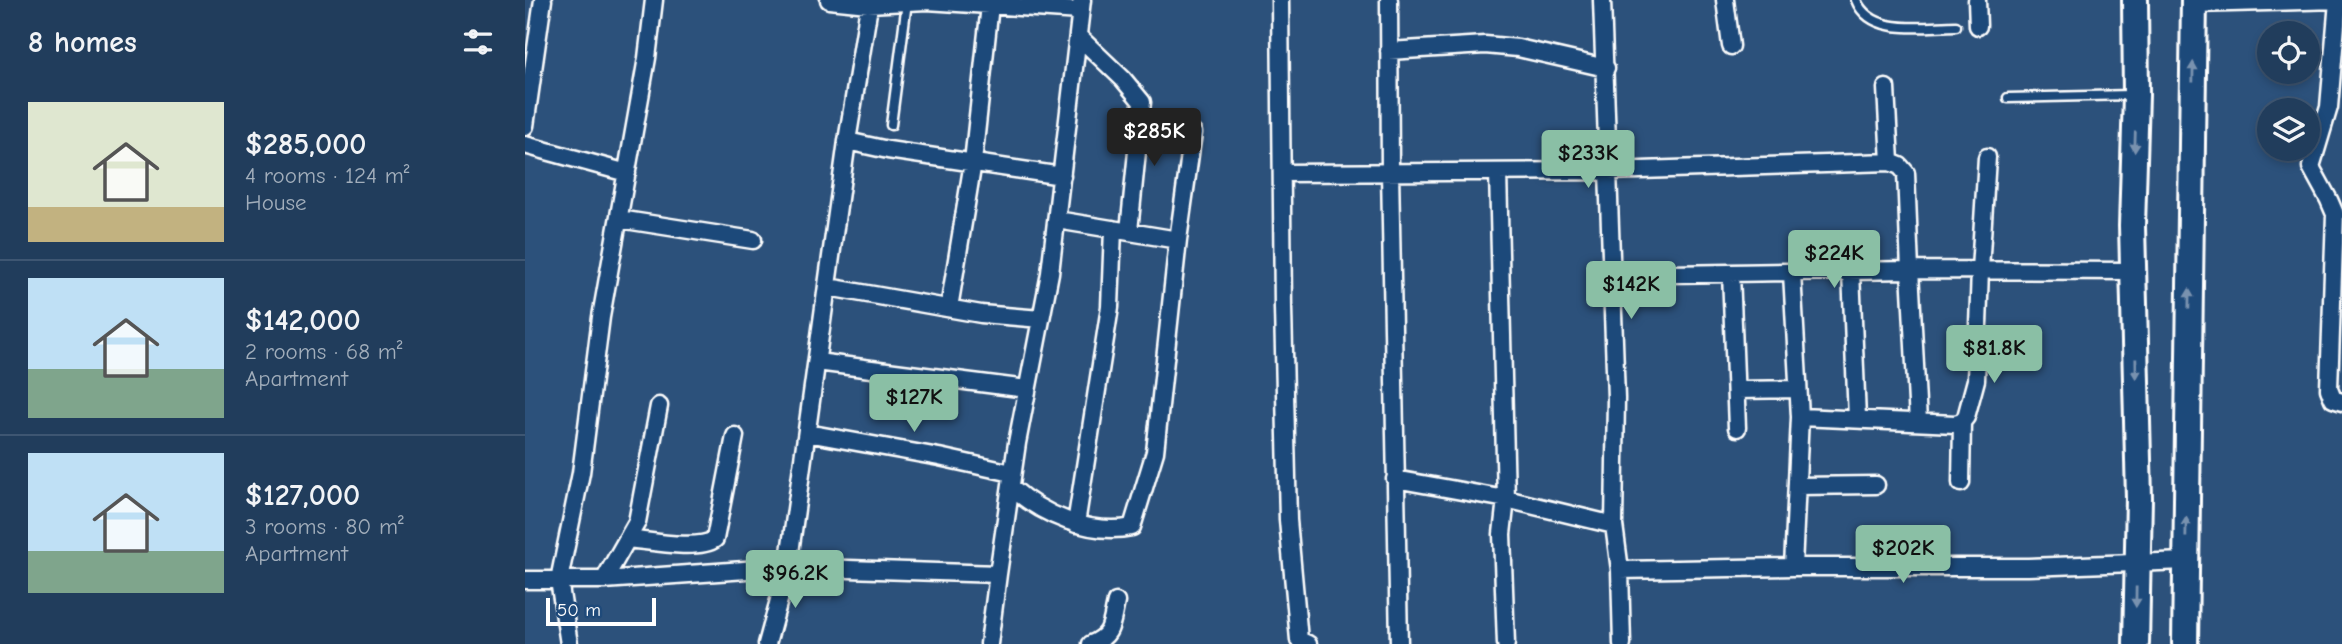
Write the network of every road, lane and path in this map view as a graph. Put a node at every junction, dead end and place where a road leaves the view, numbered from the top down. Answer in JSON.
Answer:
{"nodes":[{"id":1,"x":543,"y":0,"type":"edge"},
{"id":2,"x":654,"y":0,"type":"edge"},
{"id":3,"x":829,"y":0,"type":"edge"},
{"id":4,"x":1280,"y":0,"type":"edge"},
{"id":5,"x":1389,"y":0,"type":"edge"},
{"id":6,"x":1602,"y":0,"type":"edge"},
{"id":7,"x":1725,"y":0,"type":"edge"},
{"id":8,"x":1856,"y":0,"type":"edge"},
{"id":9,"x":1977,"y":0,"type":"edge"},
{"id":10,"x":2338,"y":1,"type":"edge"},
{"id":11,"x":869,"y":2,"type":"edge"},
{"id":12,"x":907,"y":2,"type":"junction"},
{"id":13,"x":2194,"y":2,"type":"edge"},
{"id":14,"x":990,"y":5,"type":"junction"},
{"id":15,"x":1081,"y":5,"type":"edge"},
{"id":16,"x":2131,"y":8,"type":"edge"},
{"id":17,"x":1956,"y":26,"type":"dead end"},
{"id":18,"x":1978,"y":26,"type":"dead end"},
{"id":19,"x":1078,"y":36,"type":"junction"},
{"id":20,"x":1731,"y":46,"type":"dead end"},
{"id":21,"x":1389,"y":51,"type":"junction"},
{"id":22,"x":1606,"y":68,"type":"junction"},
{"id":23,"x":1887,"y":88,"type":"dead end"},
{"id":24,"x":2133,"y":95,"type":"junction"},
{"id":25,"x":2008,"y":98,"type":"dead end"},
{"id":26,"x":891,"y":125,"type":"dead end"},
{"id":27,"x":525,"y":126,"type":"edge"},
{"id":28,"x":1193,"y":133,"type":"dead end"},
{"id":29,"x":847,"y":141,"type":"junction"},
{"id":30,"x":525,"y":145,"type":"edge"},
{"id":31,"x":1987,"y":157,"type":"dead end"},
{"id":32,"x":973,"y":162,"type":"junction"},
{"id":33,"x":1890,"y":162,"type":"junction"},
{"id":34,"x":1390,"y":171,"type":"junction"},
{"id":35,"x":1609,"y":171,"type":"junction"},
{"id":36,"x":1497,"y":172,"type":"junction"},
{"id":37,"x":628,"y":173,"type":"junction"},
{"id":38,"x":1282,"y":173,"type":"junction"},
{"id":39,"x":1062,"y":176,"type":"junction"},
{"id":40,"x":619,"y":219,"type":"junction"},
{"id":41,"x":1057,"y":220,"type":"junction"},
{"id":42,"x":1121,"y":230,"type":"junction"},
{"id":43,"x":753,"y":240,"type":"dead end"},
{"id":44,"x":1178,"y":240,"type":"junction"},
{"id":45,"x":1910,"y":270,"type":"junction"},
{"id":46,"x":1851,"y":271,"type":"junction"},
{"id":47,"x":1980,"y":271,"type":"junction"},
{"id":48,"x":2133,"y":271,"type":"junction"},
{"id":49,"x":1731,"y":273,"type":"junction"},
{"id":50,"x":1792,"y":273,"type":"junction"},
{"id":51,"x":1611,"y":275,"type":"junction"},
{"id":52,"x":828,"y":288,"type":"junction"},
{"id":53,"x":949,"y":308,"type":"junction"},
{"id":54,"x":1041,"y":319,"type":"junction"},
{"id":55,"x":817,"y":362,"type":"junction"},
{"id":56,"x":1798,"y":388,"type":"junction"},
{"id":57,"x":1027,"y":389,"type":"junction"},
{"id":58,"x":1736,"y":390,"type":"junction"},
{"id":59,"x":2342,"y":402,"type":"edge"},
{"id":60,"x":659,"y":406,"type":"dead end"},
{"id":61,"x":1800,"y":417,"type":"junction"},
{"id":62,"x":1857,"y":419,"type":"junction"},
{"id":63,"x":1918,"y":422,"type":"junction"},
{"id":64,"x":1962,"y":422,"type":"junction"},
{"id":65,"x":1737,"y":428,"type":"dead end"},
{"id":66,"x":807,"y":433,"type":"junction"},
{"id":67,"x":735,"y":436,"type":"dead end"},
{"id":68,"x":1011,"y":480,"type":"junction"},
{"id":69,"x":1395,"y":480,"type":"junction"},
{"id":70,"x":1961,"y":483,"type":"dead end"},
{"id":71,"x":1876,"y":485,"type":"dead end"},
{"id":72,"x":1797,"y":486,"type":"junction"},
{"id":73,"x":1506,"y":499,"type":"junction"},
{"id":74,"x":1076,"y":524,"type":"junction"},
{"id":75,"x":1614,"y":524,"type":"junction"},
{"id":76,"x":628,"y":540,"type":"junction"},
{"id":77,"x":2186,"y":561,"type":"junction"},
{"id":78,"x":2137,"y":562,"type":"junction"},
{"id":79,"x":788,"y":567,"type":"junction"},
{"id":80,"x":1793,"y":567,"type":"junction"},
{"id":81,"x":1620,"y":570,"type":"junction"},
{"id":82,"x":998,"y":574,"type":"junction"},
{"id":83,"x":525,"y":580,"type":"edge"},
{"id":84,"x":559,"y":580,"type":"junction"},
{"id":85,"x":604,"y":580,"type":"junction"},
{"id":86,"x":1116,"y":602,"type":"dead end"},
{"id":87,"x":1301,"y":643,"type":"edge"},
{"id":88,"x":569,"y":644,"type":"edge"},
{"id":89,"x":767,"y":644,"type":"edge"},
{"id":90,"x":989,"y":644,"type":"edge"},
{"id":91,"x":1091,"y":644,"type":"edge"},
{"id":92,"x":1399,"y":644,"type":"edge"},
{"id":93,"x":1506,"y":644,"type":"edge"},
{"id":94,"x":1622,"y":644,"type":"edge"},
{"id":95,"x":2136,"y":644,"type":"edge"},
{"id":96,"x":2185,"y":644,"type":"edge"}],
"edges":[{"from":1,"to":27,"type":"street"},
{"from":2,"to":37,"type":"street"},
{"from":3,"to":11,"type":"street"},
{"from":4,"to":38,"type":"street"},
{"from":5,"to":21,"type":"street"},
{"from":6,"to":22,"type":"street"},
{"from":7,"to":20,"type":"street"},
{"from":8,"to":17,"type":"lane"},
{"from":9,"to":18,"type":"street"},
{"from":10,"to":13,"type":"street"},
{"from":10,"to":59,"type":"street"},
{"from":11,"to":12,"type":"street"},
{"from":11,"to":29,"type":"street"},
{"from":12,"to":14,"type":"street"},
{"from":12,"to":26,"type":"lane"},
{"from":77,"to":13,"type":"main road","one_way":true},
{"from":14,"to":15,"type":"street"},
{"from":14,"to":32,"type":"street"},
{"from":15,"to":19,"type":"street"},
{"from":16,"to":24,"type":"main road"},
{"from":19,"to":39,"type":"street"},
{"from":19,"to":42,"type":"street"},
{"from":21,"to":22,"type":"street"},
{"from":21,"to":34,"type":"street"},
{"from":22,"to":35,"type":"street"},
{"from":23,"to":33,"type":"street"},
{"from":24,"to":25,"type":"lane"},
{"from":24,"to":48,"type":"main road","one_way":true},
{"from":28,"to":44,"type":"street"},
{"from":29,"to":32,"type":"street"},
{"from":29,"to":52,"type":"street"},
{"from":30,"to":37,"type":"street"},
{"from":31,"to":47,"type":"street"},
{"from":32,"to":39,"type":"street"},
{"from":32,"to":53,"type":"street"},
{"from":33,"to":35,"type":"street"},
{"from":33,"to":45,"type":"street"},
{"from":34,"to":36,"type":"street"},
{"from":34,"to":38,"type":"street"},
{"from":34,"to":69,"type":"street"},
{"from":35,"to":36,"type":"street"},
{"from":35,"to":51,"type":"street"},
{"from":36,"to":73,"type":"street"},
{"from":37,"to":40,"type":"street"},
{"from":38,"to":87,"type":"street"},
{"from":39,"to":41,"type":"street"},
{"from":40,"to":43,"type":"street"},
{"from":40,"to":84,"type":"street"},
{"from":41,"to":42,"type":"street"},
{"from":41,"to":54,"type":"street"},
{"from":42,"to":44,"type":"street"},
{"from":42,"to":74,"type":"street"},
{"from":44,"to":74,"type":"street"},
{"from":45,"to":46,"type":"street"},
{"from":45,"to":47,"type":"street"},
{"from":45,"to":63,"type":"street"},
{"from":46,"to":50,"type":"street"},
{"from":46,"to":62,"type":"street"},
{"from":47,"to":48,"type":"street"},
{"from":47,"to":64,"type":"street"},
{"from":48,"to":78,"type":"main road","one_way":true},
{"from":49,"to":50,"type":"street"},
{"from":49,"to":51,"type":"street"},
{"from":49,"to":58,"type":"street"},
{"from":50,"to":56,"type":"street"},
{"from":51,"to":75,"type":"street"},
{"from":52,"to":53,"type":"street"},
{"from":52,"to":55,"type":"street"},
{"from":53,"to":54,"type":"street"},
{"from":54,"to":57,"type":"street"},
{"from":55,"to":57,"type":"street"},
{"from":55,"to":66,"type":"street"},
{"from":56,"to":58,"type":"street"},
{"from":56,"to":61,"type":"street"},
{"from":57,"to":68,"type":"street"},
{"from":58,"to":65,"type":"street"},
{"from":60,"to":76,"type":"street"},
{"from":61,"to":62,"type":"street"},
{"from":61,"to":72,"type":"street"},
{"from":62,"to":63,"type":"street"},
{"from":63,"to":64,"type":"street"},
{"from":64,"to":70,"type":"street"},
{"from":66,"to":68,"type":"street"},
{"from":66,"to":79,"type":"street"},
{"from":67,"to":76,"type":"street"},
{"from":68,"to":74,"type":"street"},
{"from":68,"to":82,"type":"street"},
{"from":69,"to":73,"type":"street"},
{"from":69,"to":92,"type":"street"},
{"from":71,"to":72,"type":"street"},
{"from":72,"to":80,"type":"street"},
{"from":73,"to":75,"type":"street"},
{"from":73,"to":93,"type":"street"},
{"from":75,"to":81,"type":"street"},
{"from":76,"to":85,"type":"street"},
{"from":77,"to":78,"type":"street"},
{"from":77,"to":96,"type":"main road"},
{"from":78,"to":80,"type":"street"},
{"from":78,"to":95,"type":"main road","one_way":true},
{"from":79,"to":82,"type":"street"},
{"from":79,"to":85,"type":"street"},
{"from":79,"to":89,"type":"street"},
{"from":80,"to":81,"type":"street"},
{"from":81,"to":94,"type":"street"},
{"from":82,"to":90,"type":"street"},
{"from":83,"to":84,"type":"street"},
{"from":84,"to":85,"type":"street"},
{"from":84,"to":88,"type":"street"},
{"from":86,"to":91,"type":"street"}]}
